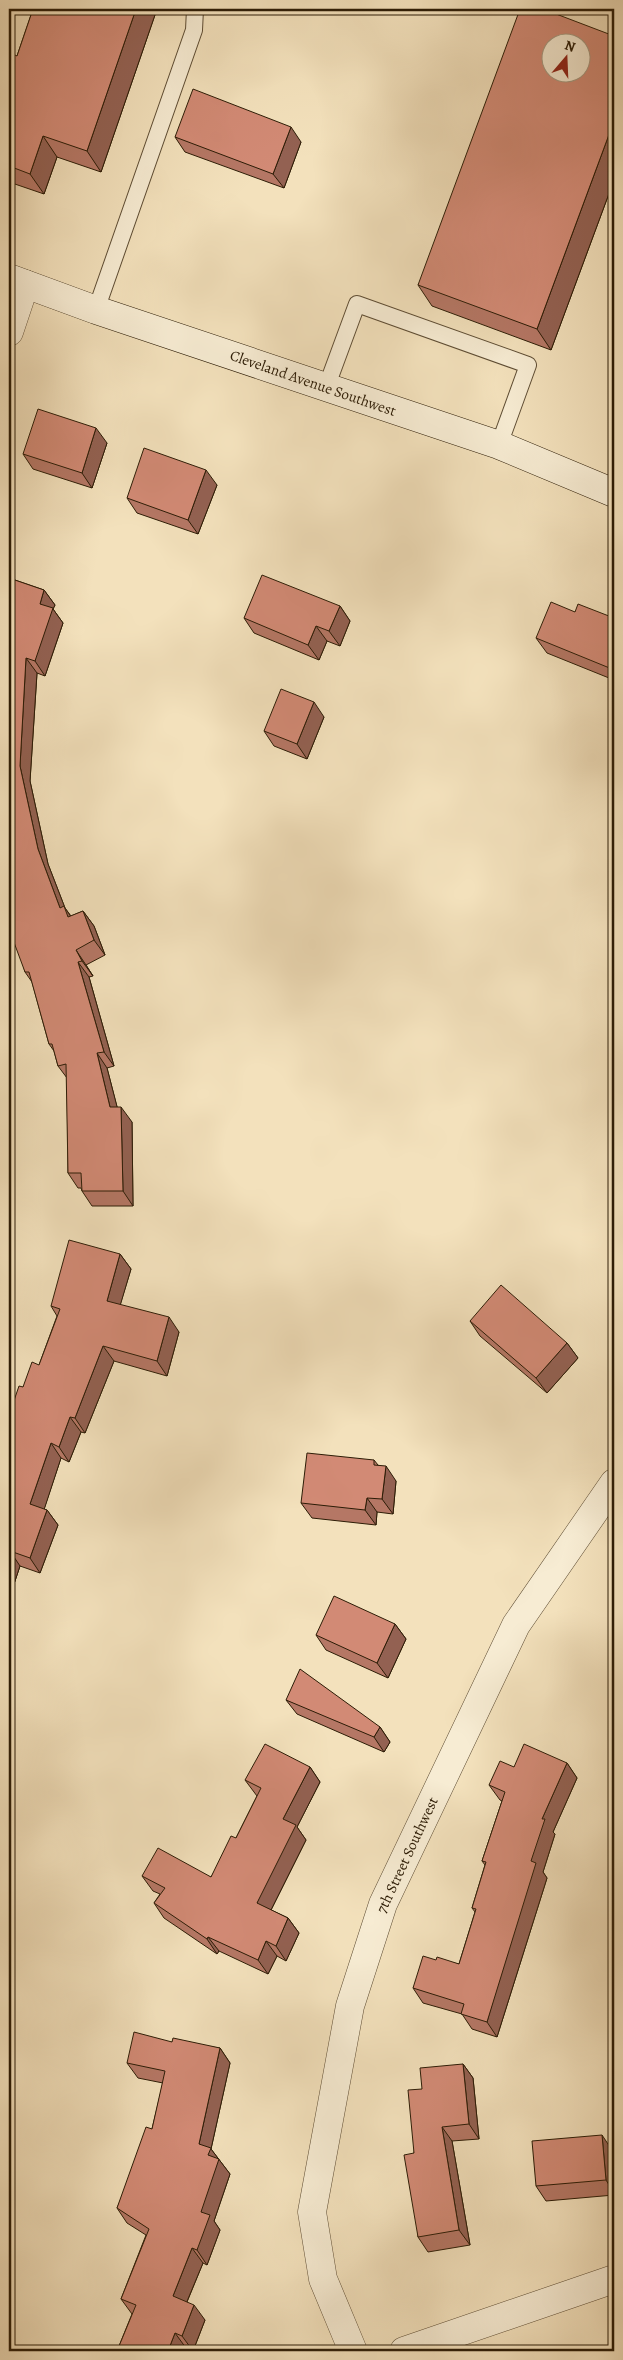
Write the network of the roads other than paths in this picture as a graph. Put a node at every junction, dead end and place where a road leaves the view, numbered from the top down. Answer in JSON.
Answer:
{"nodes":[{"id":1,"x":195,"y":9,"type":"edge"},
{"id":2,"x":17,"y":281,"type":"edge"},
{"id":3,"x":96,"y":310,"type":"junction"},
{"id":4,"x":9,"y":332,"type":"edge"},
{"id":5,"x":326,"y":388,"type":"junction"},
{"id":6,"x":498,"y":445,"type":"junction"},
{"id":7,"x":614,"y":493,"type":"edge"},
{"id":8,"x":614,"y":1483,"type":"edge"},
{"id":9,"x":614,"y":2279,"type":"edge"},
{"id":10,"x":353,"y":2351,"type":"edge"},
{"id":11,"x":404,"y":2351,"type":"edge"}],
"edges":[{"from":1,"to":3,"type":"lane"},
{"from":2,"to":3,"type":"street","name":"Cleveland Avenue Southwest"},
{"from":2,"to":4,"type":"street"},
{"from":3,"to":5,"type":"street","name":"Cleveland Avenue Southwest"},
{"from":5,"to":6,"type":"street","name":"Cleveland Avenue Southwest"},
{"from":5,"to":6,"type":"lane"},
{"from":6,"to":7,"type":"street","name":"Cleveland Avenue Southwest"},
{"from":8,"to":10,"type":"street","name":"7th Street Southwest"},
{"from":9,"to":11,"type":"street"}]}
